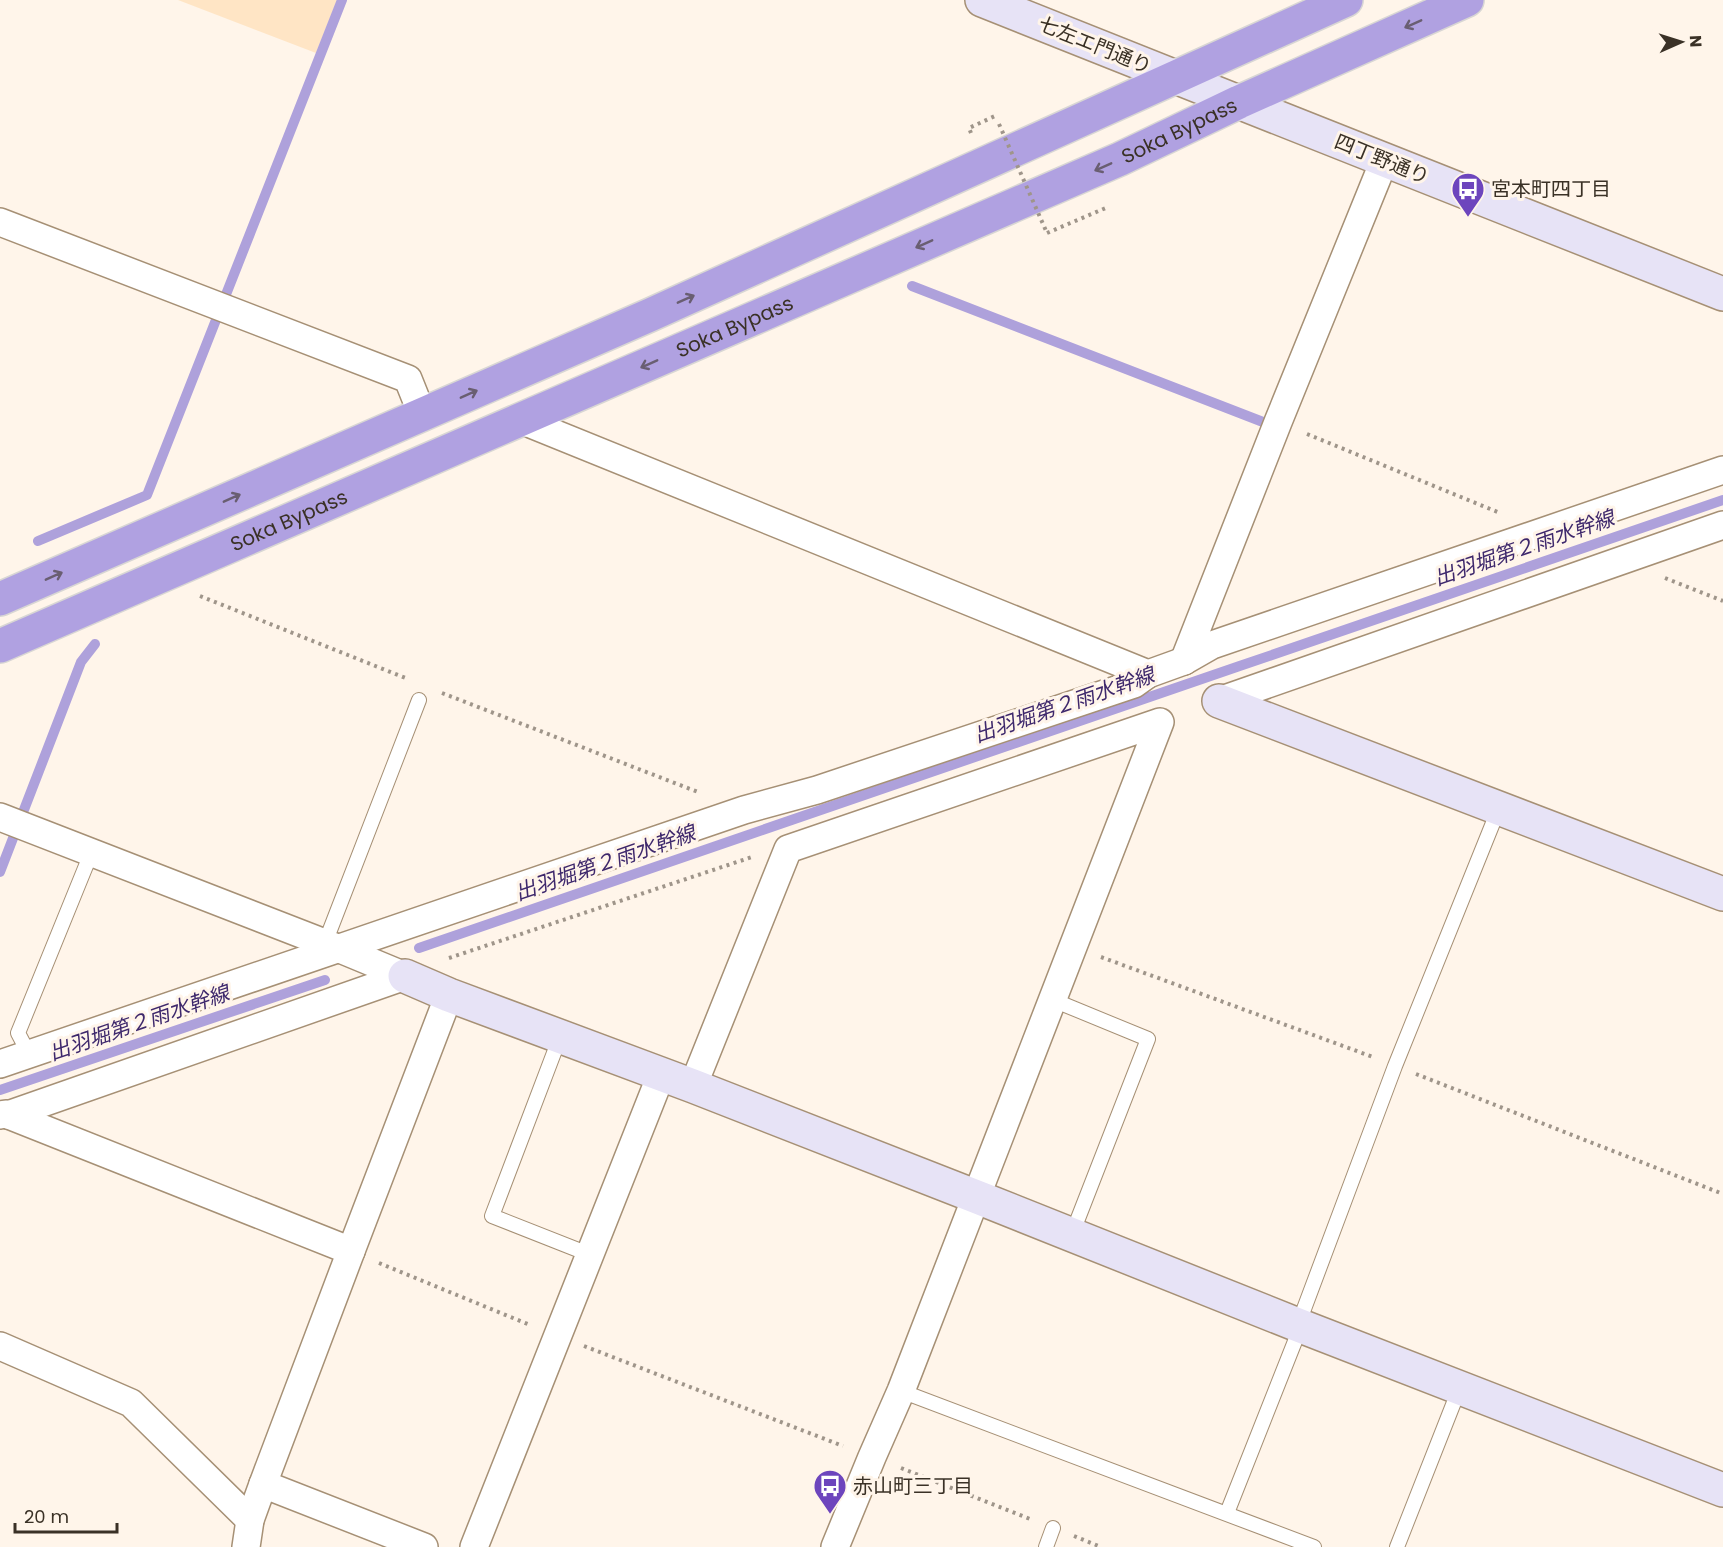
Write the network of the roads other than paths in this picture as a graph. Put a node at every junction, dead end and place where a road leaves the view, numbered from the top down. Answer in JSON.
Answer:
{"nodes":[{"id":1,"x":982,"y":0,"type":"edge"},
{"id":2,"x":1346,"y":0,"type":"edge"},
{"id":3,"x":1467,"y":0,"type":"edge"},
{"id":4,"x":1175,"y":76,"type":"junction"},
{"id":5,"x":1239,"y":102,"type":"junction"},
{"id":6,"x":1384,"y":160,"type":"junction"},
{"id":7,"x":0,"y":222,"type":"edge"},
{"id":8,"x":1723,"y":294,"type":"edge"},
{"id":9,"x":422,"y":414,"type":"junction"},
{"id":10,"x":521,"y":420,"type":"junction"},
{"id":11,"x":1723,"y":470,"type":"edge"},
{"id":12,"x":1723,"y":525,"type":"edge"},
{"id":13,"x":0,"y":599,"type":"edge"},
{"id":14,"x":0,"y":646,"type":"edge"},
{"id":15,"x":1184,"y":661,"type":"junction"},
{"id":16,"x":1148,"y":674,"type":"junction"},
{"id":17,"x":419,"y":700,"type":"dead end"},
{"id":18,"x":1219,"y":701,"type":"joint"},
{"id":19,"x":1499,"y":808,"type":"junction"},
{"id":20,"x":0,"y":817,"type":"edge"},
{"id":21,"x":92,"y":851,"type":"junction"},
{"id":22,"x":1723,"y":894,"type":"edge"},
{"id":23,"x":333,"y":946,"type":"junction"},
{"id":24,"x":405,"y":976,"type":"junction"},
{"id":25,"x":449,"y":995,"type":"junction"},
{"id":26,"x":1053,"y":1000,"type":"junction"},
{"id":27,"x":560,"y":1036,"type":"junction"},
{"id":28,"x":28,"y":1054,"type":"junction"},
{"id":29,"x":0,"y":1064,"type":"edge"},
{"id":30,"x":661,"y":1075,"type":"junction"},
{"id":31,"x":693,"y":1086,"type":"junction"},
{"id":32,"x":4,"y":1115,"type":"edge"},
{"id":33,"x":977,"y":1197,"type":"junction"},
{"id":34,"x":1072,"y":1234,"type":"junction"},
{"id":35,"x":351,"y":1251,"type":"junction"},
{"id":36,"x":591,"y":1255,"type":"junction"},
{"id":37,"x":1300,"y":1325,"type":"junction"},
{"id":38,"x":0,"y":1346,"type":"edge"},
{"id":39,"x":1460,"y":1387,"type":"junction"},
{"id":40,"x":901,"y":1390,"type":"junction"},
{"id":41,"x":263,"y":1484,"type":"junction"},
{"id":42,"x":1723,"y":1490,"type":"edge"},
{"id":43,"x":1227,"y":1513,"type":"junction"},
{"id":44,"x":250,"y":1520,"type":"junction"},
{"id":45,"x":1053,"y":1528,"type":"road end"},
{"id":46,"x":246,"y":1547,"type":"edge"},
{"id":47,"x":424,"y":1547,"type":"edge"},
{"id":48,"x":474,"y":1547,"type":"edge"},
{"id":49,"x":836,"y":1547,"type":"edge"},
{"id":50,"x":1046,"y":1547,"type":"edge"},
{"id":51,"x":1314,"y":1547,"type":"edge"},
{"id":52,"x":1397,"y":1547,"type":"edge"}],
"edges":[{"from":1,"to":4,"type":"street","name":"七左エ門通り"},
{"from":2,"to":4,"type":"highway"},
{"from":3,"to":5,"type":"highway","name":"Soka Bypass","one_way":true},
{"from":4,"to":5,"type":"street","name":"四丁野通り"},
{"from":9,"to":4,"type":"highway","one_way":true},
{"from":5,"to":6,"type":"street","name":"四丁野通り"},
{"from":5,"to":10,"type":"highway","name":"Soka Bypass","one_way":true},
{"from":6,"to":8,"type":"street","name":"四丁野通り"},
{"from":6,"to":15,"type":"street"},
{"from":7,"to":9,"type":"street"},
{"from":13,"to":9,"type":"highway","one_way":true},
{"from":10,"to":14,"type":"highway","name":"Soka Bypass"},
{"from":10,"to":16,"type":"street"},
{"from":11,"to":15,"type":"street"},
{"from":12,"to":18,"type":"street"},
{"from":15,"to":16,"type":"street"},
{"from":16,"to":23,"type":"street"},
{"from":17,"to":23,"type":"lane"},
{"from":18,"to":19,"type":"street"},
{"from":19,"to":22,"type":"street"},
{"from":19,"to":37,"type":"lane"},
{"from":20,"to":21,"type":"street"},
{"from":21,"to":23,"type":"street"},
{"from":21,"to":28,"type":"lane"},
{"from":23,"to":24,"type":"street"},
{"from":23,"to":28,"type":"street"},
{"from":24,"to":25,"type":"street"},
{"from":24,"to":32,"type":"street"},
{"from":25,"to":27,"type":"street"},
{"from":25,"to":35,"type":"street"},
{"from":26,"to":31,"type":"street"},
{"from":26,"to":33,"type":"street"},
{"from":26,"to":34,"type":"lane"},
{"from":27,"to":30,"type":"street"},
{"from":27,"to":36,"type":"lane"},
{"from":28,"to":29,"type":"street"},
{"from":30,"to":31,"type":"street"},
{"from":30,"to":36,"type":"street"},
{"from":31,"to":33,"type":"street"},
{"from":32,"to":35,"type":"street"},
{"from":33,"to":34,"type":"street"},
{"from":33,"to":40,"type":"street"},
{"from":34,"to":37,"type":"street"},
{"from":35,"to":41,"type":"street"},
{"from":36,"to":48,"type":"street"},
{"from":37,"to":39,"type":"street"},
{"from":37,"to":43,"type":"lane"},
{"from":38,"to":44,"type":"street"},
{"from":39,"to":42,"type":"street"},
{"from":39,"to":52,"type":"lane"},
{"from":40,"to":43,"type":"lane"},
{"from":40,"to":49,"type":"street"},
{"from":41,"to":44,"type":"street"},
{"from":41,"to":47,"type":"street"},
{"from":43,"to":51,"type":"lane"},
{"from":44,"to":46,"type":"street"},
{"from":45,"to":50,"type":"lane"}]}
